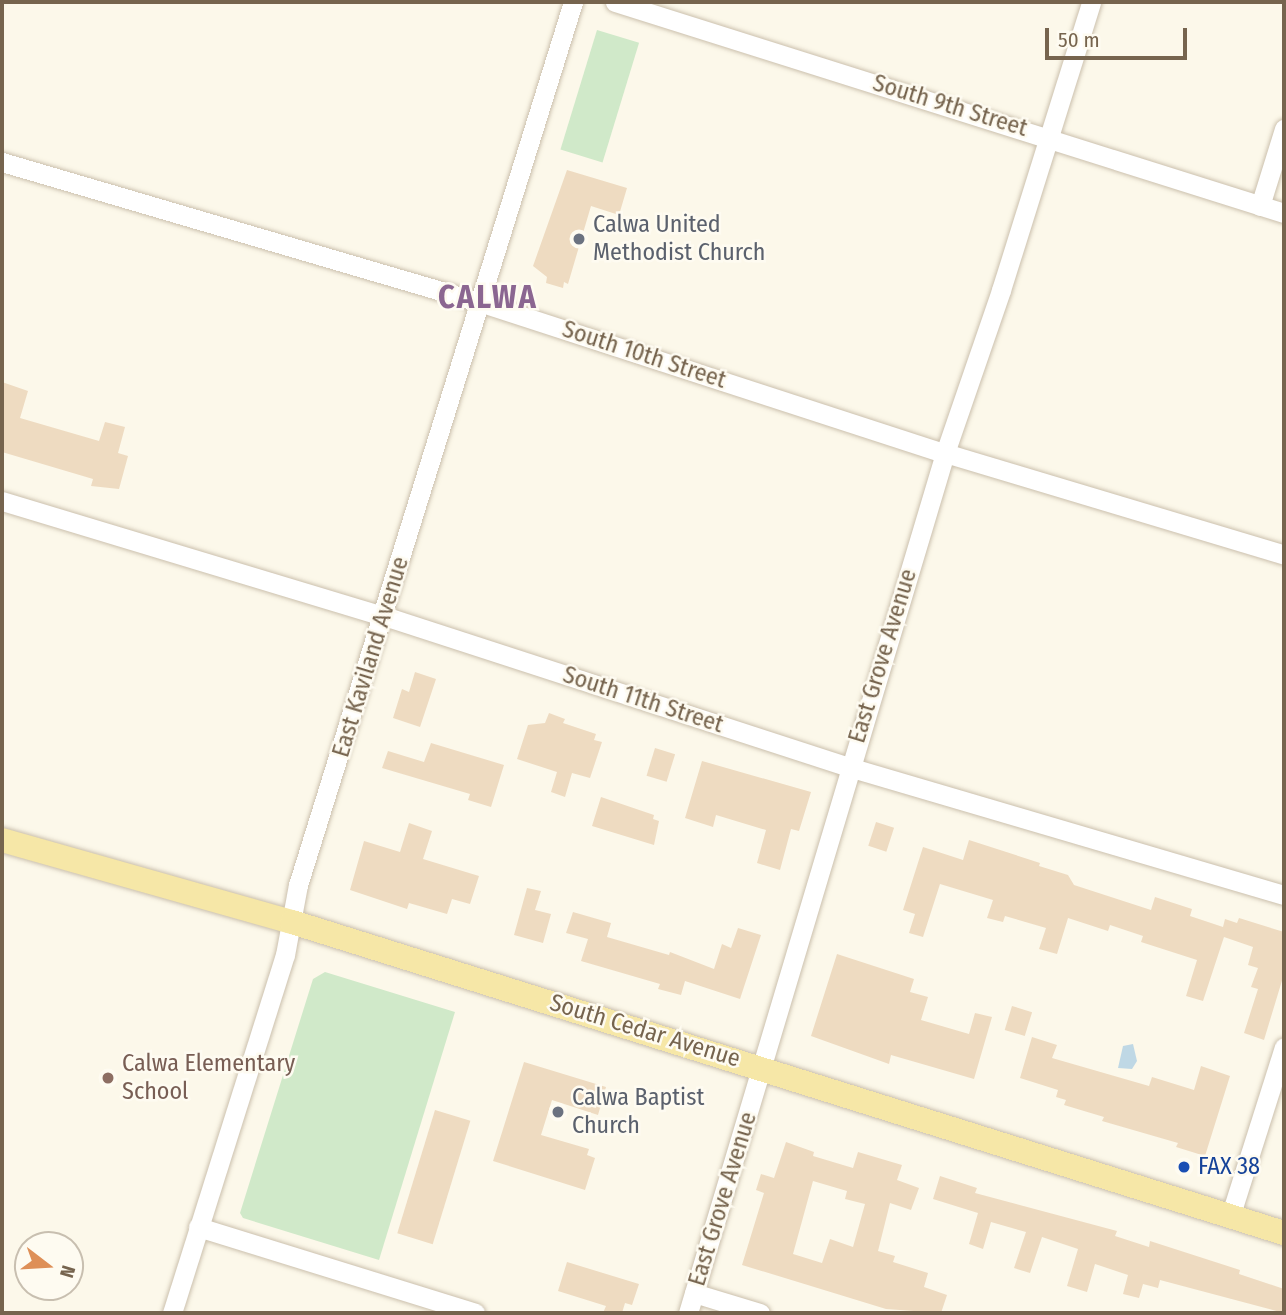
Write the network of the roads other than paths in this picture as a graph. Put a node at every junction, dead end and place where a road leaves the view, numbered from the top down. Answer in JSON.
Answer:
{"nodes":[{"id":1,"x":573,"y":2,"type":"edge"},
{"id":2,"x":615,"y":2,"type":"edge"},
{"id":3,"x":1091,"y":2,"type":"edge"},
{"id":4,"x":1284,"y":129,"type":"edge"},
{"id":5,"x":1048,"y":136,"type":"junction"},
{"id":6,"x":2,"y":162,"type":"edge"},
{"id":7,"x":1260,"y":206,"type":"junction"},
{"id":8,"x":1284,"y":213,"type":"edge"},
{"id":9,"x":482,"y":303,"type":"junction"},
{"id":10,"x":945,"y":453,"type":"junction"},
{"id":11,"x":2,"y":501,"type":"edge"},
{"id":12,"x":1284,"y":555,"type":"edge"},
{"id":13,"x":384,"y":616,"type":"junction"},
{"id":14,"x":849,"y":766,"type":"junction"},
{"id":15,"x":2,"y":841,"type":"edge"},
{"id":16,"x":1284,"y":895,"type":"edge"},
{"id":17,"x":292,"y":922,"type":"junction"},
{"id":18,"x":1284,"y":1047,"type":"edge"},
{"id":19,"x":763,"y":1067,"type":"junction"},
{"id":20,"x":1230,"y":1217,"type":"junction"},
{"id":21,"x":198,"y":1227,"type":"junction"},
{"id":22,"x":1284,"y":1233,"type":"edge"},
{"id":23,"x":694,"y":1293,"type":"junction"},
{"id":24,"x":172,"y":1313,"type":"edge"},
{"id":25,"x":475,"y":1313,"type":"edge"},
{"id":26,"x":688,"y":1313,"type":"edge"},
{"id":27,"x":760,"y":1313,"type":"edge"}],
"edges":[{"from":1,"to":9,"type":"street","name":"East Kaviland Avenue"},
{"from":2,"to":5,"type":"street","name":"South 9th Street"},
{"from":3,"to":5,"type":"street","name":"East Grove Avenue"},
{"from":4,"to":7,"type":"street"},
{"from":5,"to":7,"type":"street","name":"South 9th Street"},
{"from":5,"to":10,"type":"street","name":"East Grove Avenue"},
{"from":6,"to":9,"type":"street","name":"South 10th Street"},
{"from":7,"to":8,"type":"street","name":"South 9th Street"},
{"from":9,"to":10,"type":"street","name":"South 10th Street"},
{"from":9,"to":13,"type":"street","name":"East Kaviland Avenue"},
{"from":10,"to":12,"type":"street","name":"South 10th Street"},
{"from":10,"to":14,"type":"street","name":"East Grove Avenue"},
{"from":11,"to":13,"type":"street","name":"South 11th Street"},
{"from":13,"to":14,"type":"street","name":"South 11th Street"},
{"from":13,"to":17,"type":"street","name":"East Kaviland Avenue"},
{"from":14,"to":16,"type":"street","name":"South 11th Street"},
{"from":14,"to":19,"type":"street","name":"East Grove Avenue"},
{"from":15,"to":17,"type":"main road","name":"South Cedar Avenue"},
{"from":17,"to":19,"type":"main road","name":"South Cedar Avenue"},
{"from":17,"to":21,"type":"street","name":"East Kaviland Avenue"},
{"from":18,"to":20,"type":"street"},
{"from":19,"to":20,"type":"main road","name":"South Cedar Avenue"},
{"from":19,"to":23,"type":"street","name":"East Grove Avenue"},
{"from":20,"to":22,"type":"main road","name":"South Cedar Avenue"},
{"from":21,"to":24,"type":"street","name":"East Kaviland Avenue"},
{"from":21,"to":25,"type":"street"},
{"from":23,"to":26,"type":"street","name":"East Grove Avenue"},
{"from":23,"to":27,"type":"street"}]}
